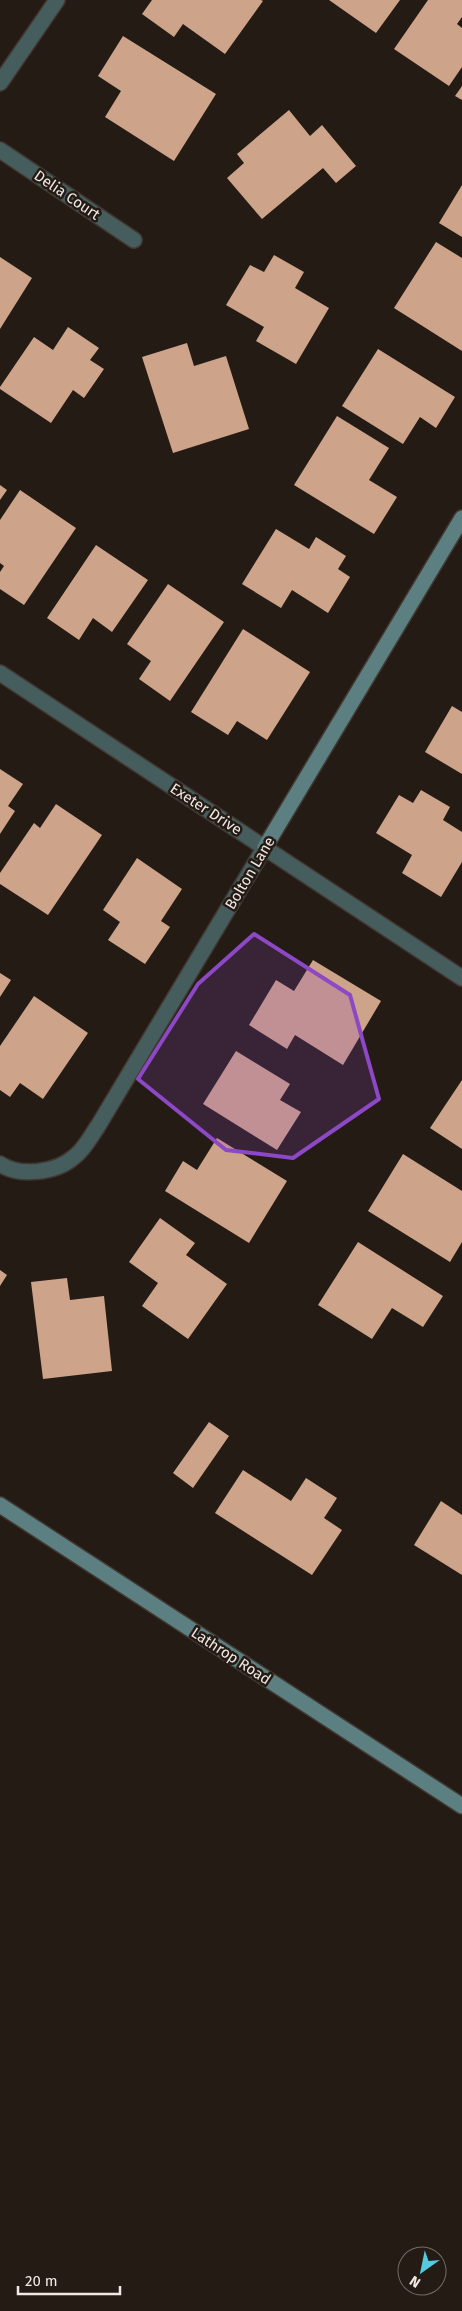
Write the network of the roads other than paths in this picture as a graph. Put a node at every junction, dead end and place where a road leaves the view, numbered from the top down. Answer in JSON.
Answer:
{"nodes":[{"id":1,"x":57,"y":0,"type":"edge"},
{"id":2,"x":0,"y":83,"type":"edge"},
{"id":3,"x":0,"y":150,"type":"edge"},
{"id":4,"x":134,"y":240,"type":"dead end"},
{"id":5,"x":462,"y":518,"type":"edge"},
{"id":6,"x":0,"y":673,"type":"edge"},
{"id":7,"x":265,"y":847,"type":"junction"},
{"id":8,"x":462,"y":978,"type":"edge"},
{"id":9,"x":0,"y":1164,"type":"edge"},
{"id":10,"x":0,"y":1505,"type":"edge"},
{"id":11,"x":462,"y":1806,"type":"edge"}],
"edges":[{"from":1,"to":2,"type":"street"},
{"from":3,"to":4,"type":"street","name":"Delia Court"},
{"from":5,"to":7,"type":"main road","name":"Bolton Lane"},
{"from":6,"to":7,"type":"street","name":"Exeter Drive"},
{"from":7,"to":8,"type":"street","name":"Exeter Drive"},
{"from":7,"to":9,"type":"street","name":"Bolton Lane"},
{"from":10,"to":11,"type":"main road","name":"Lathrop Road"}]}
